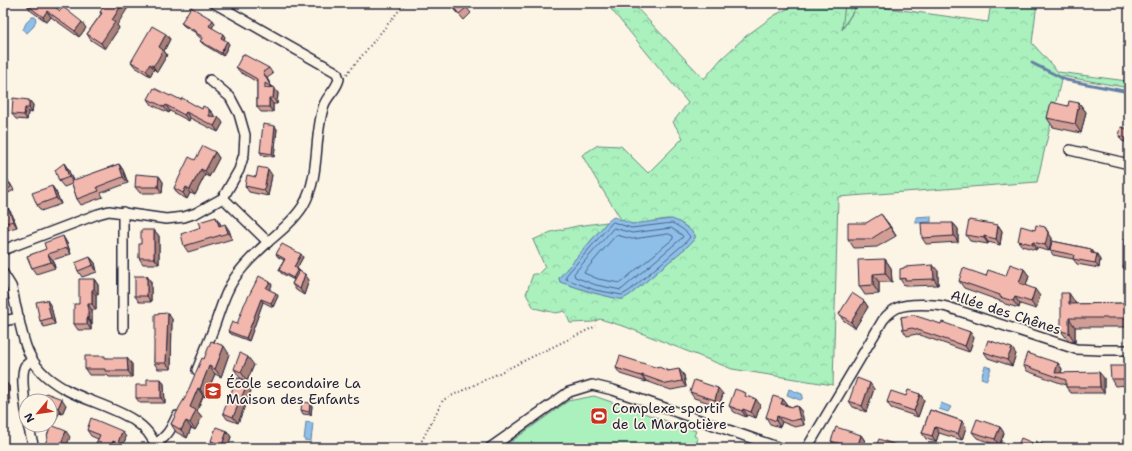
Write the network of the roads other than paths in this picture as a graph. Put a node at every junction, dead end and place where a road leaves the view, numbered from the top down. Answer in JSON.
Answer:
{"nodes":[{"id":1,"x":214,"y":3,"type":"edge"},
{"id":2,"x":210,"y":80,"type":"dead end"},
{"id":3,"x":1070,"y":150,"type":"dead end"},
{"id":4,"x":1129,"y":164,"type":"edge"},
{"id":5,"x":223,"y":198,"type":"junction"},
{"id":6,"x":123,"y":212,"type":"junction"},
{"id":7,"x":268,"y":242,"type":"junction"},
{"id":8,"x":3,"y":250,"type":"edge"},
{"id":9,"x":3,"y":273,"type":"edge"},
{"id":10,"x":19,"y":318,"type":"junction"},
{"id":11,"x":3,"y":321,"type":"edge"},
{"id":12,"x":123,"y":328,"type":"dead end"},
{"id":13,"x":1129,"y":350,"type":"edge"},
{"id":14,"x":32,"y":360,"type":"junction"},
{"id":15,"x":194,"y":377,"type":"edge"},
{"id":16,"x":24,"y":393,"type":"edge"},
{"id":17,"x":182,"y":406,"type":"edge"},
{"id":18,"x":30,"y":433,"type":"edge"},
{"id":19,"x":156,"y":446,"type":"edge"},
{"id":20,"x":34,"y":448,"type":"edge"},
{"id":21,"x":490,"y":448,"type":"edge"},
{"id":22,"x":780,"y":448,"type":"edge"},
{"id":23,"x":807,"y":448,"type":"edge"}],
"edges":[{"from":1,"to":7,"type":"street"},
{"from":2,"to":5,"type":"street"},
{"from":3,"to":4,"type":"street"},
{"from":5,"to":6,"type":"street"},
{"from":5,"to":7,"type":"street"},
{"from":6,"to":8,"type":"street"},
{"from":6,"to":12,"type":"street"},
{"from":7,"to":15,"type":"street"},
{"from":9,"to":10,"type":"street"},
{"from":10,"to":11,"type":"street"},
{"from":10,"to":14,"type":"street"},
{"from":13,"to":23,"type":"street","name":"Allée des Chênes"},
{"from":14,"to":16,"type":"street"},
{"from":14,"to":19,"type":"street"},
{"from":17,"to":19,"type":"street"},
{"from":18,"to":20,"type":"street"},
{"from":21,"to":22,"type":"street"}]}
